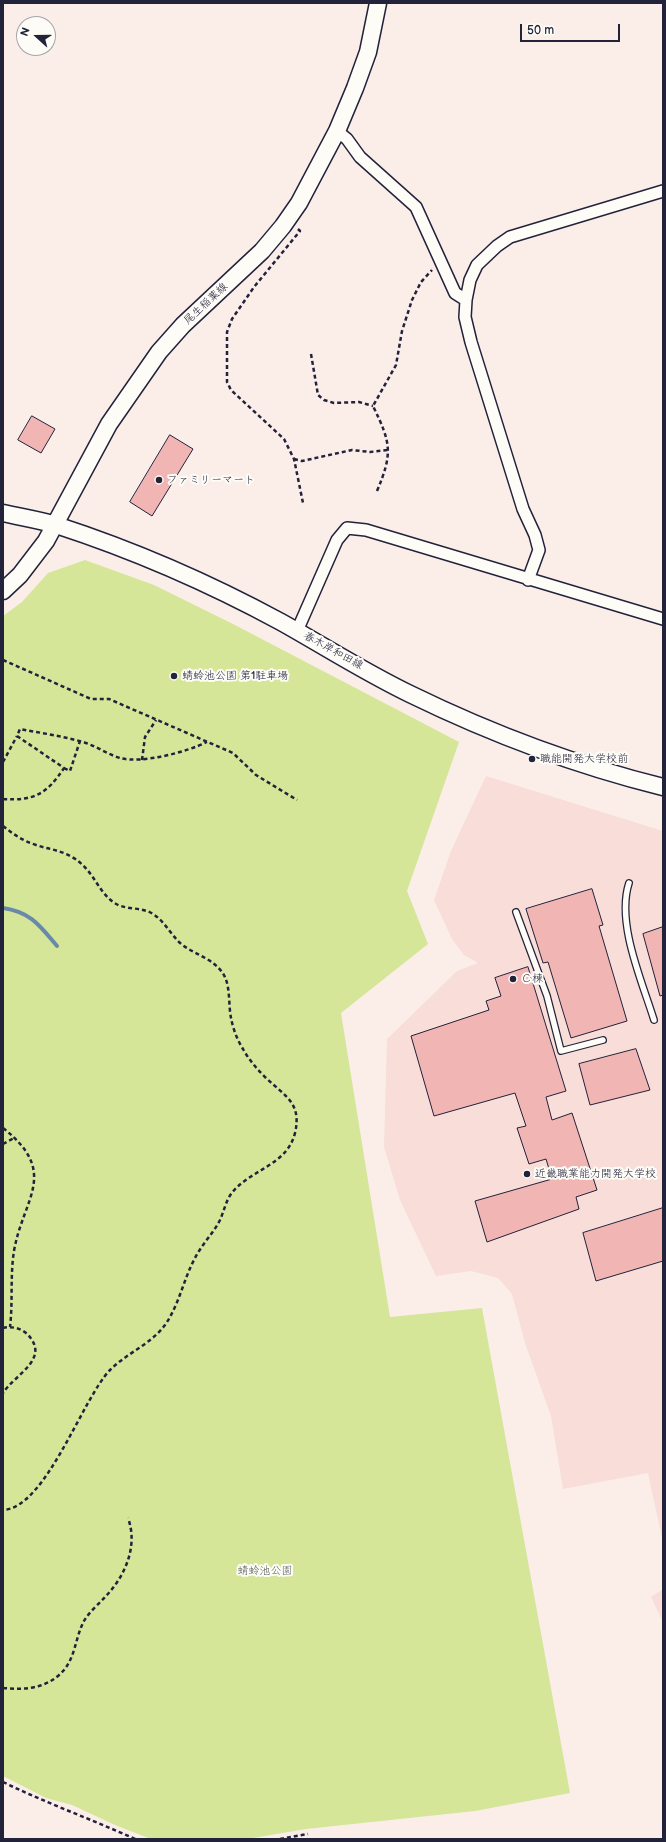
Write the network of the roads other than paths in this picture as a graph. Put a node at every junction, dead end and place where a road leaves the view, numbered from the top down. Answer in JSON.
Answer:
{"nodes":[{"id":1,"x":378,"y":3,"type":"edge"},
{"id":2,"x":337,"y":131,"type":"junction"},
{"id":3,"x":663,"y":191,"type":"edge"},
{"id":4,"x":466,"y":300,"type":"junction"},
{"id":5,"x":3,"y":514,"type":"edge"},
{"id":6,"x":54,"y":525,"type":"junction"},
{"id":7,"x":528,"y":580,"type":"junction"},
{"id":8,"x":3,"y":591,"type":"edge"},
{"id":9,"x":663,"y":620,"type":"edge"},
{"id":10,"x":297,"y":632,"type":"junction"},
{"id":11,"x":663,"y":787,"type":"edge"},
{"id":12,"x":629,"y":883,"type":"dead end"},
{"id":13,"x":516,"y":912,"type":"dead end"},
{"id":14,"x":654,"y":1020,"type":"dead end"},
{"id":15,"x":603,"y":1040,"type":"dead end"}],
"edges":[{"from":1,"to":2,"type":"main road","name":"尾生稲葉線"},
{"from":2,"to":4,"type":"street"},
{"from":2,"to":6,"type":"main road","name":"尾生稲葉線"},
{"from":3,"to":4,"type":"street"},
{"from":4,"to":7,"type":"street"},
{"from":5,"to":6,"type":"main road","name":"春木岸和田線"},
{"from":6,"to":8,"type":"main road","name":"尾生稲葉線"},
{"from":6,"to":10,"type":"main road","name":"春木岸和田線"},
{"from":7,"to":9,"type":"street"},
{"from":7,"to":10,"type":"street"},
{"from":10,"to":11,"type":"main road","name":"春木岸和田線"},
{"from":12,"to":14,"type":"lane"},
{"from":13,"to":15,"type":"lane"}]}
